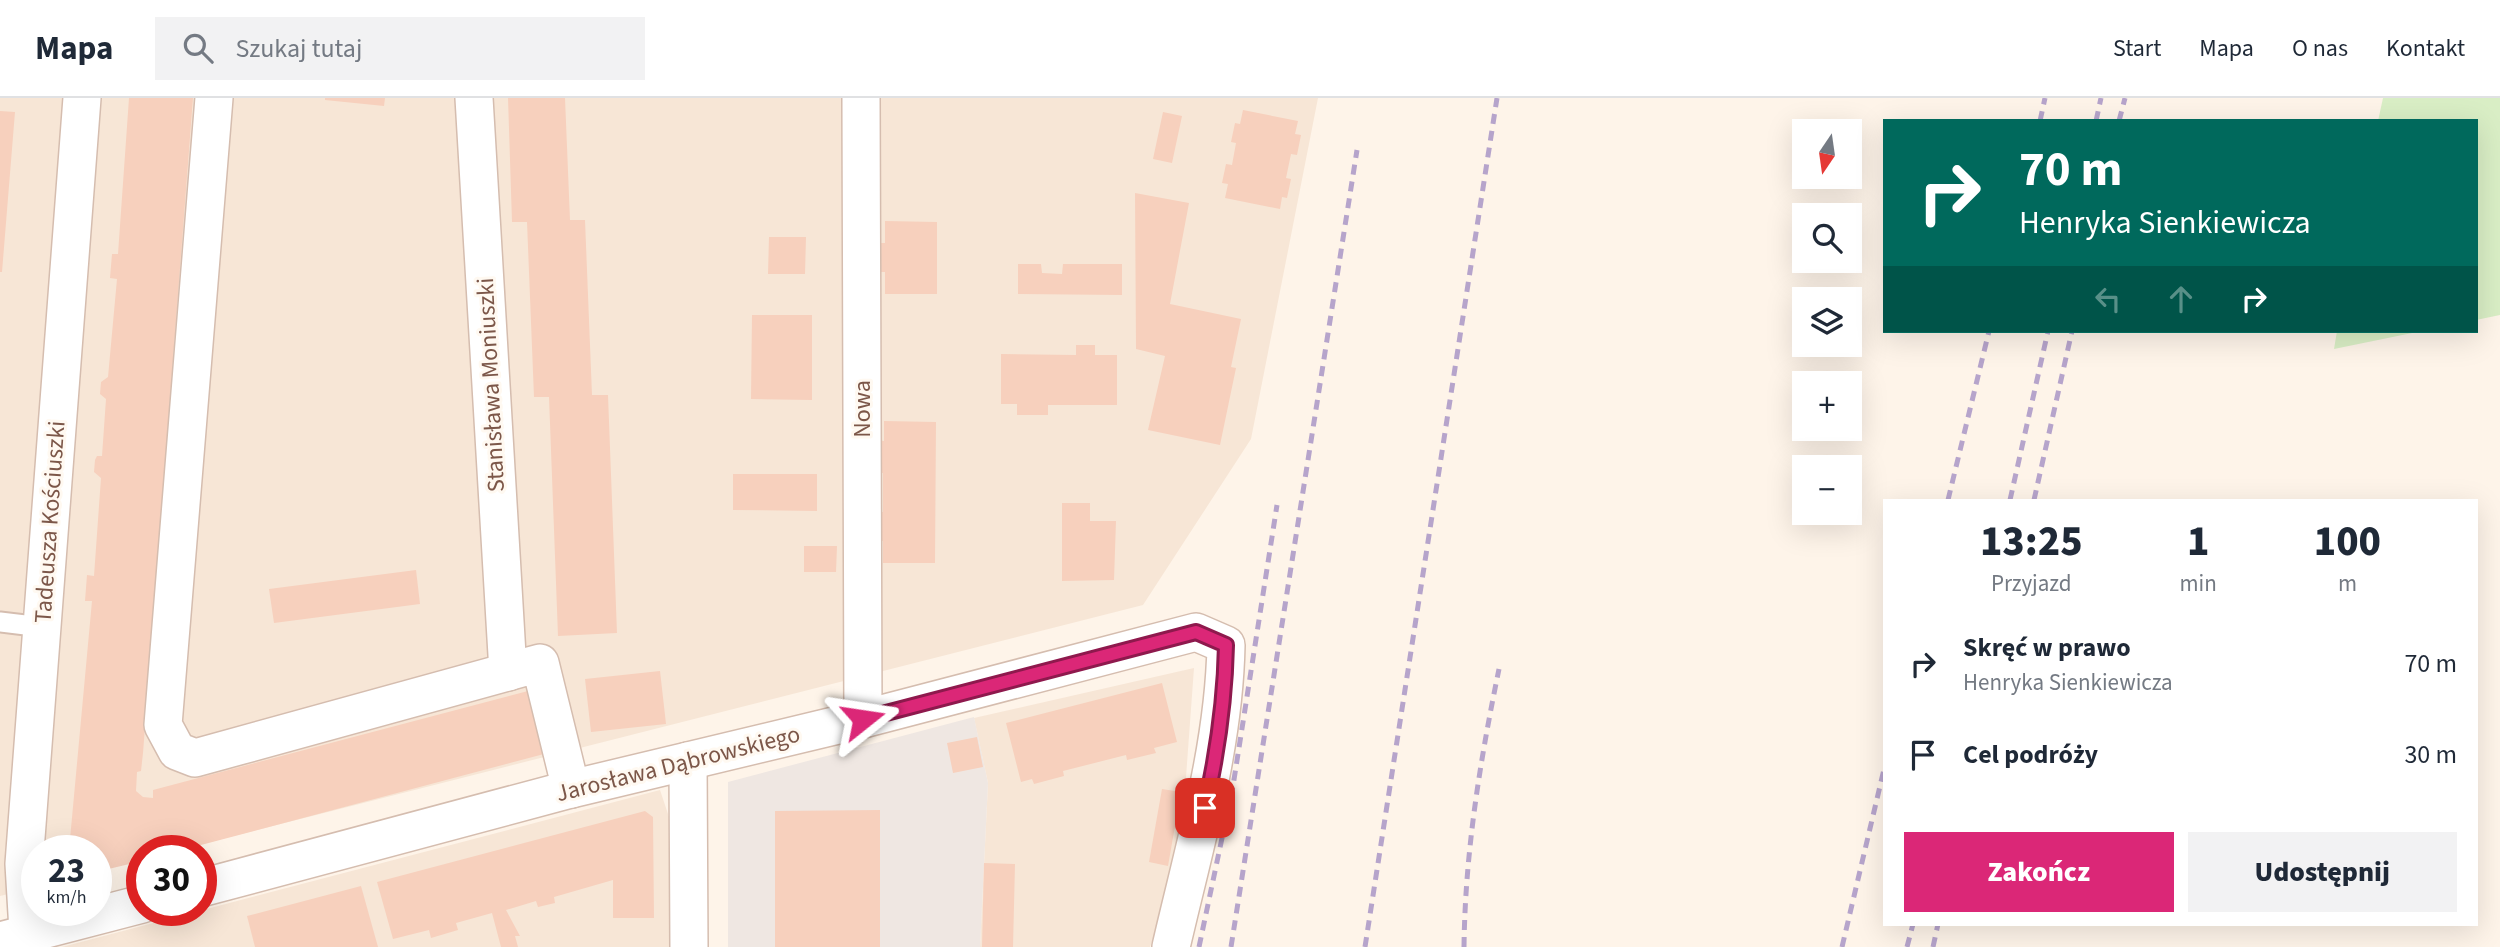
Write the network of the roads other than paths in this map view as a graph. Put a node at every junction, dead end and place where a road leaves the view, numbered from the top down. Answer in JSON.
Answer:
{"nodes":[{"id":1,"x":82,"y":98,"type":"edge"},
{"id":2,"x":214,"y":98,"type":"edge"},
{"id":3,"x":474,"y":98,"type":"edge"},
{"id":4,"x":861,"y":98,"type":"edge"},
{"id":5,"x":0,"y":622,"type":"edge"},
{"id":6,"x":42,"y":626,"type":"junction"},
{"id":7,"x":508,"y":672,"type":"junction"},
{"id":8,"x":863,"y":719,"type":"junction"},
{"id":9,"x":688,"y":761,"type":"junction"},
{"id":10,"x":571,"y":789,"type":"junction"},
{"id":11,"x":217,"y":884,"type":"edge"},
{"id":12,"x":126,"y":909,"type":"edge"},
{"id":13,"x":19,"y":941,"type":"edge"},
{"id":14,"x":689,"y":947,"type":"edge"},
{"id":15,"x":1171,"y":947,"type":"edge"}],
"edges":[{"from":1,"to":6,"type":"street","name":"Tadeusza Kościuszki"},
{"from":2,"to":7,"type":"street"},
{"from":3,"to":7,"type":"street","name":"Stanisława Moniuszki"},
{"from":4,"to":8,"type":"street","name":"Nowa"},
{"from":5,"to":6,"type":"lane"},
{"from":6,"to":13,"type":"street","name":"Tadeusza Kościuszki"},
{"from":7,"to":10,"type":"street"},
{"from":8,"to":9,"type":"street","name":"Jarosława Dąbrowskiego"},
{"from":8,"to":15,"type":"street","name":"Jarosława Dąbrowskiego"},
{"from":9,"to":10,"type":"street","name":"Jarosława Dąbrowskiego"},
{"from":9,"to":14,"type":"street"},
{"from":10,"to":11,"type":"street","name":"Jarosława Dąbrowskiego"},
{"from":12,"to":13,"type":"street"}]}
